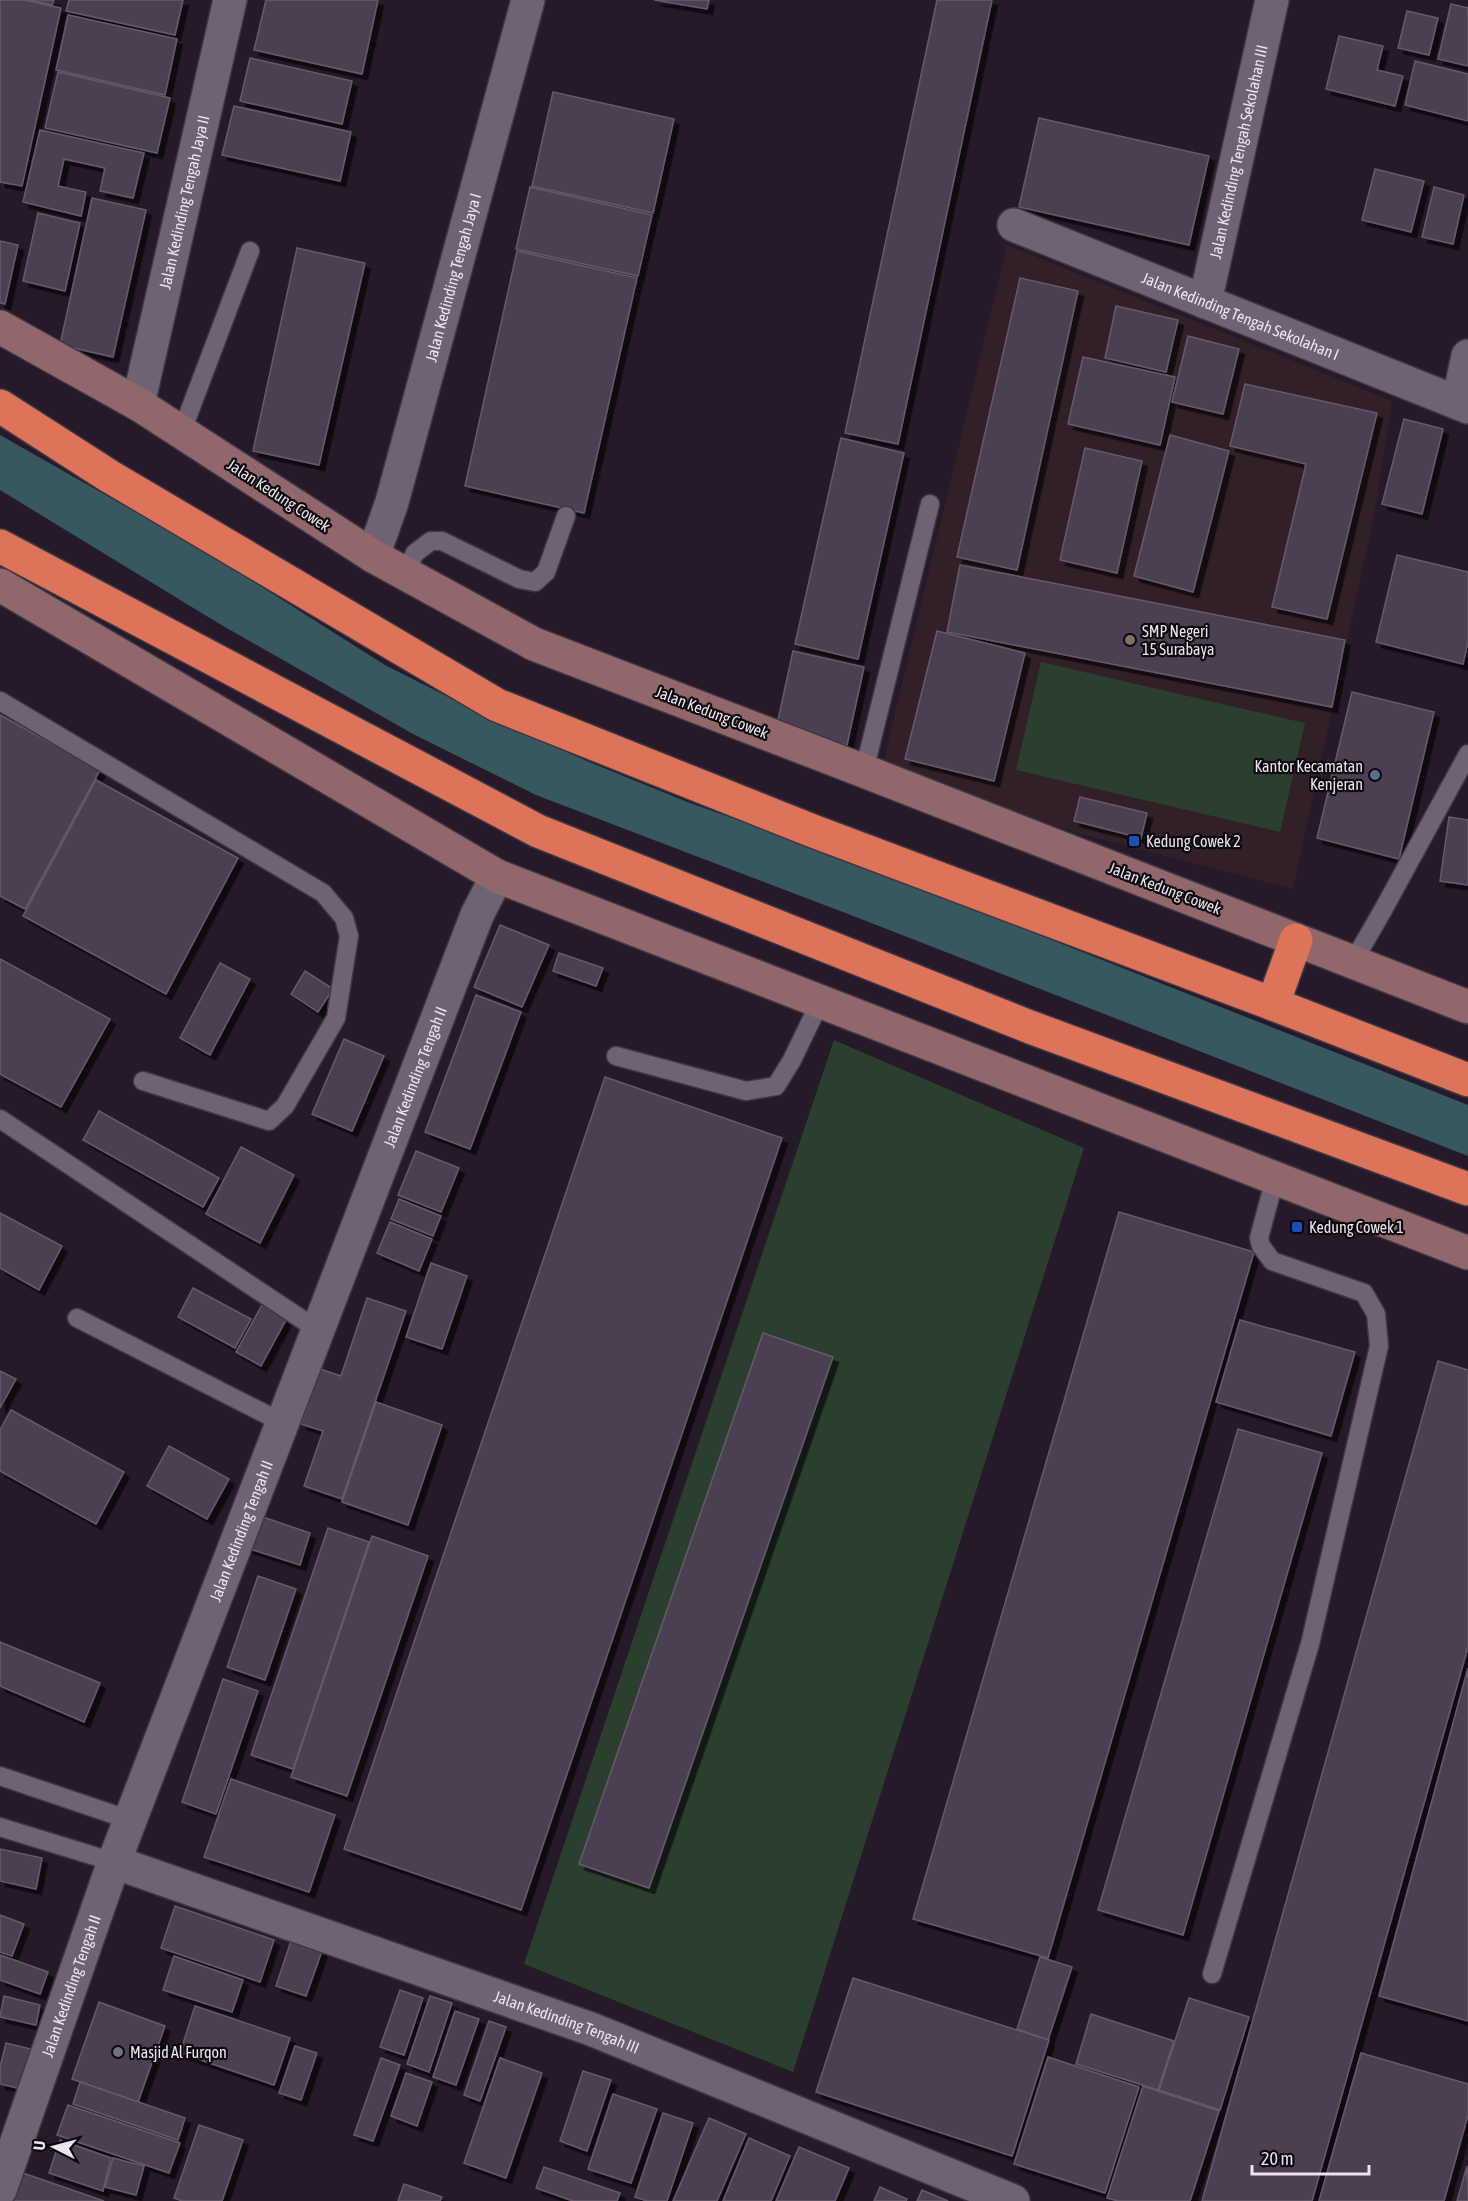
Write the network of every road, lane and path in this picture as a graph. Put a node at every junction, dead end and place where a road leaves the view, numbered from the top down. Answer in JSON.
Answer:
{"nodes":[{"id":1,"x":230,"y":0,"type":"edge"},
{"id":2,"x":528,"y":0,"type":"edge"},
{"id":3,"x":1272,"y":0,"type":"edge"},
{"id":4,"x":1014,"y":225,"type":"dead end"},
{"id":5,"x":249,"y":251,"type":"dead end"},
{"id":6,"x":1205,"y":302,"type":"junction"},
{"id":7,"x":0,"y":327,"type":"edge"},
{"id":8,"x":1468,"y":356,"type":"edge"},
{"id":9,"x":138,"y":404,"type":"junction"},
{"id":10,"x":1463,"y":405,"type":"edge"},
{"id":11,"x":0,"y":406,"type":"edge"},
{"id":12,"x":182,"y":432,"type":"junction"},
{"id":13,"x":930,"y":504,"type":"dead end"},
{"id":14,"x":566,"y":516,"type":"dead end"},
{"id":15,"x":0,"y":546,"type":"edge"},
{"id":16,"x":373,"y":556,"type":"junction"},
{"id":17,"x":405,"y":573,"type":"junction"},
{"id":18,"x":0,"y":585,"type":"edge"},
{"id":19,"x":0,"y":702,"type":"edge"},
{"id":20,"x":1468,"y":754,"type":"edge"},
{"id":21,"x":864,"y":771,"type":"junction"},
{"id":22,"x":497,"y":876,"type":"junction"},
{"id":23,"x":1296,"y":940,"type":"junction"},
{"id":24,"x":1353,"y":962,"type":"junction"},
{"id":25,"x":820,"y":1002,"type":"junction"},
{"id":26,"x":1273,"y":1004,"type":"junction"},
{"id":27,"x":1468,"y":1007,"type":"edge"},
{"id":28,"x":616,"y":1056,"type":"dead end"},
{"id":29,"x":1468,"y":1080,"type":"edge"},
{"id":30,"x":143,"y":1081,"type":"dead end"},
{"id":31,"x":0,"y":1119,"type":"edge"},
{"id":32,"x":1275,"y":1178,"type":"junction"},
{"id":33,"x":1468,"y":1189,"type":"edge"},
{"id":34,"x":1468,"y":1253,"type":"edge"},
{"id":35,"x":77,"y":1318,"type":"dead end"},
{"id":36,"x":318,"y":1330,"type":"junction"},
{"id":37,"x":283,"y":1423,"type":"junction"},
{"id":38,"x":0,"y":1776,"type":"edge"},
{"id":39,"x":130,"y":1820,"type":"junction"},
{"id":40,"x":0,"y":1827,"type":"edge"},
{"id":41,"x":114,"y":1862,"type":"junction"},
{"id":42,"x":1212,"y":1974,"type":"dead end"},
{"id":43,"x":0,"y":2190,"type":"edge"},
{"id":44,"x":1013,"y":2201,"type":"edge"}],
"edges":[{"from":1,"to":9,"type":"street","name":"Jalan Kedinding Tengah Jaya II"},
{"from":2,"to":16,"type":"street","name":"Jalan Kedinding Tengah Jaya I"},
{"from":3,"to":6,"type":"street","name":"Jalan Kedinding Tengah Sekolahan III"},
{"from":4,"to":6,"type":"street","name":"Jalan Kedinding Tengah Sekolahan I"},
{"from":5,"to":12,"type":"lane"},
{"from":6,"to":10,"type":"street","name":"Jalan Kedinding Tengah Sekolahan I"},
{"from":7,"to":9,"type":"main road","name":"Jalan Kedung Cowek"},
{"from":8,"to":10,"type":"street"},
{"from":9,"to":12,"type":"main road","name":"Jalan Kedung Cowek"},
{"from":11,"to":26,"type":"highway"},
{"from":12,"to":16,"type":"main road","name":"Jalan Kedung Cowek"},
{"from":13,"to":21,"type":"lane"},
{"from":14,"to":17,"type":"lane"},
{"from":15,"to":33,"type":"highway"},
{"from":16,"to":17,"type":"main road","name":"Jalan Kedung Cowek"},
{"from":17,"to":21,"type":"main road","name":"Jalan Kedung Cowek"},
{"from":18,"to":22,"type":"main road"},
{"from":19,"to":30,"type":"lane"},
{"from":20,"to":24,"type":"lane"},
{"from":21,"to":23,"type":"main road","name":"Jalan Kedung Cowek"},
{"from":22,"to":25,"type":"main road"},
{"from":22,"to":36,"type":"street","name":"Jalan Kedinding Tengah II"},
{"from":23,"to":24,"type":"main road","name":"Jalan Kedung Cowek"},
{"from":23,"to":26,"type":"highway"},
{"from":24,"to":27,"type":"main road","name":"Jalan Kedung Cowek"},
{"from":25,"to":28,"type":"lane"},
{"from":25,"to":32,"type":"main road"},
{"from":26,"to":29,"type":"highway"},
{"from":31,"to":36,"type":"lane"},
{"from":32,"to":34,"type":"main road"},
{"from":32,"to":42,"type":"lane"},
{"from":35,"to":37,"type":"lane"},
{"from":36,"to":37,"type":"street","name":"Jalan Kedinding Tengah II"},
{"from":37,"to":39,"type":"street","name":"Jalan Kedinding Tengah II"},
{"from":38,"to":39,"type":"lane"},
{"from":39,"to":41,"type":"street","name":"Jalan Kedinding Tengah II"},
{"from":40,"to":41,"type":"lane"},
{"from":41,"to":43,"type":"street","name":"Jalan Kedinding Tengah II"},
{"from":41,"to":44,"type":"street","name":"Jalan Kedinding Tengah III"}]}
